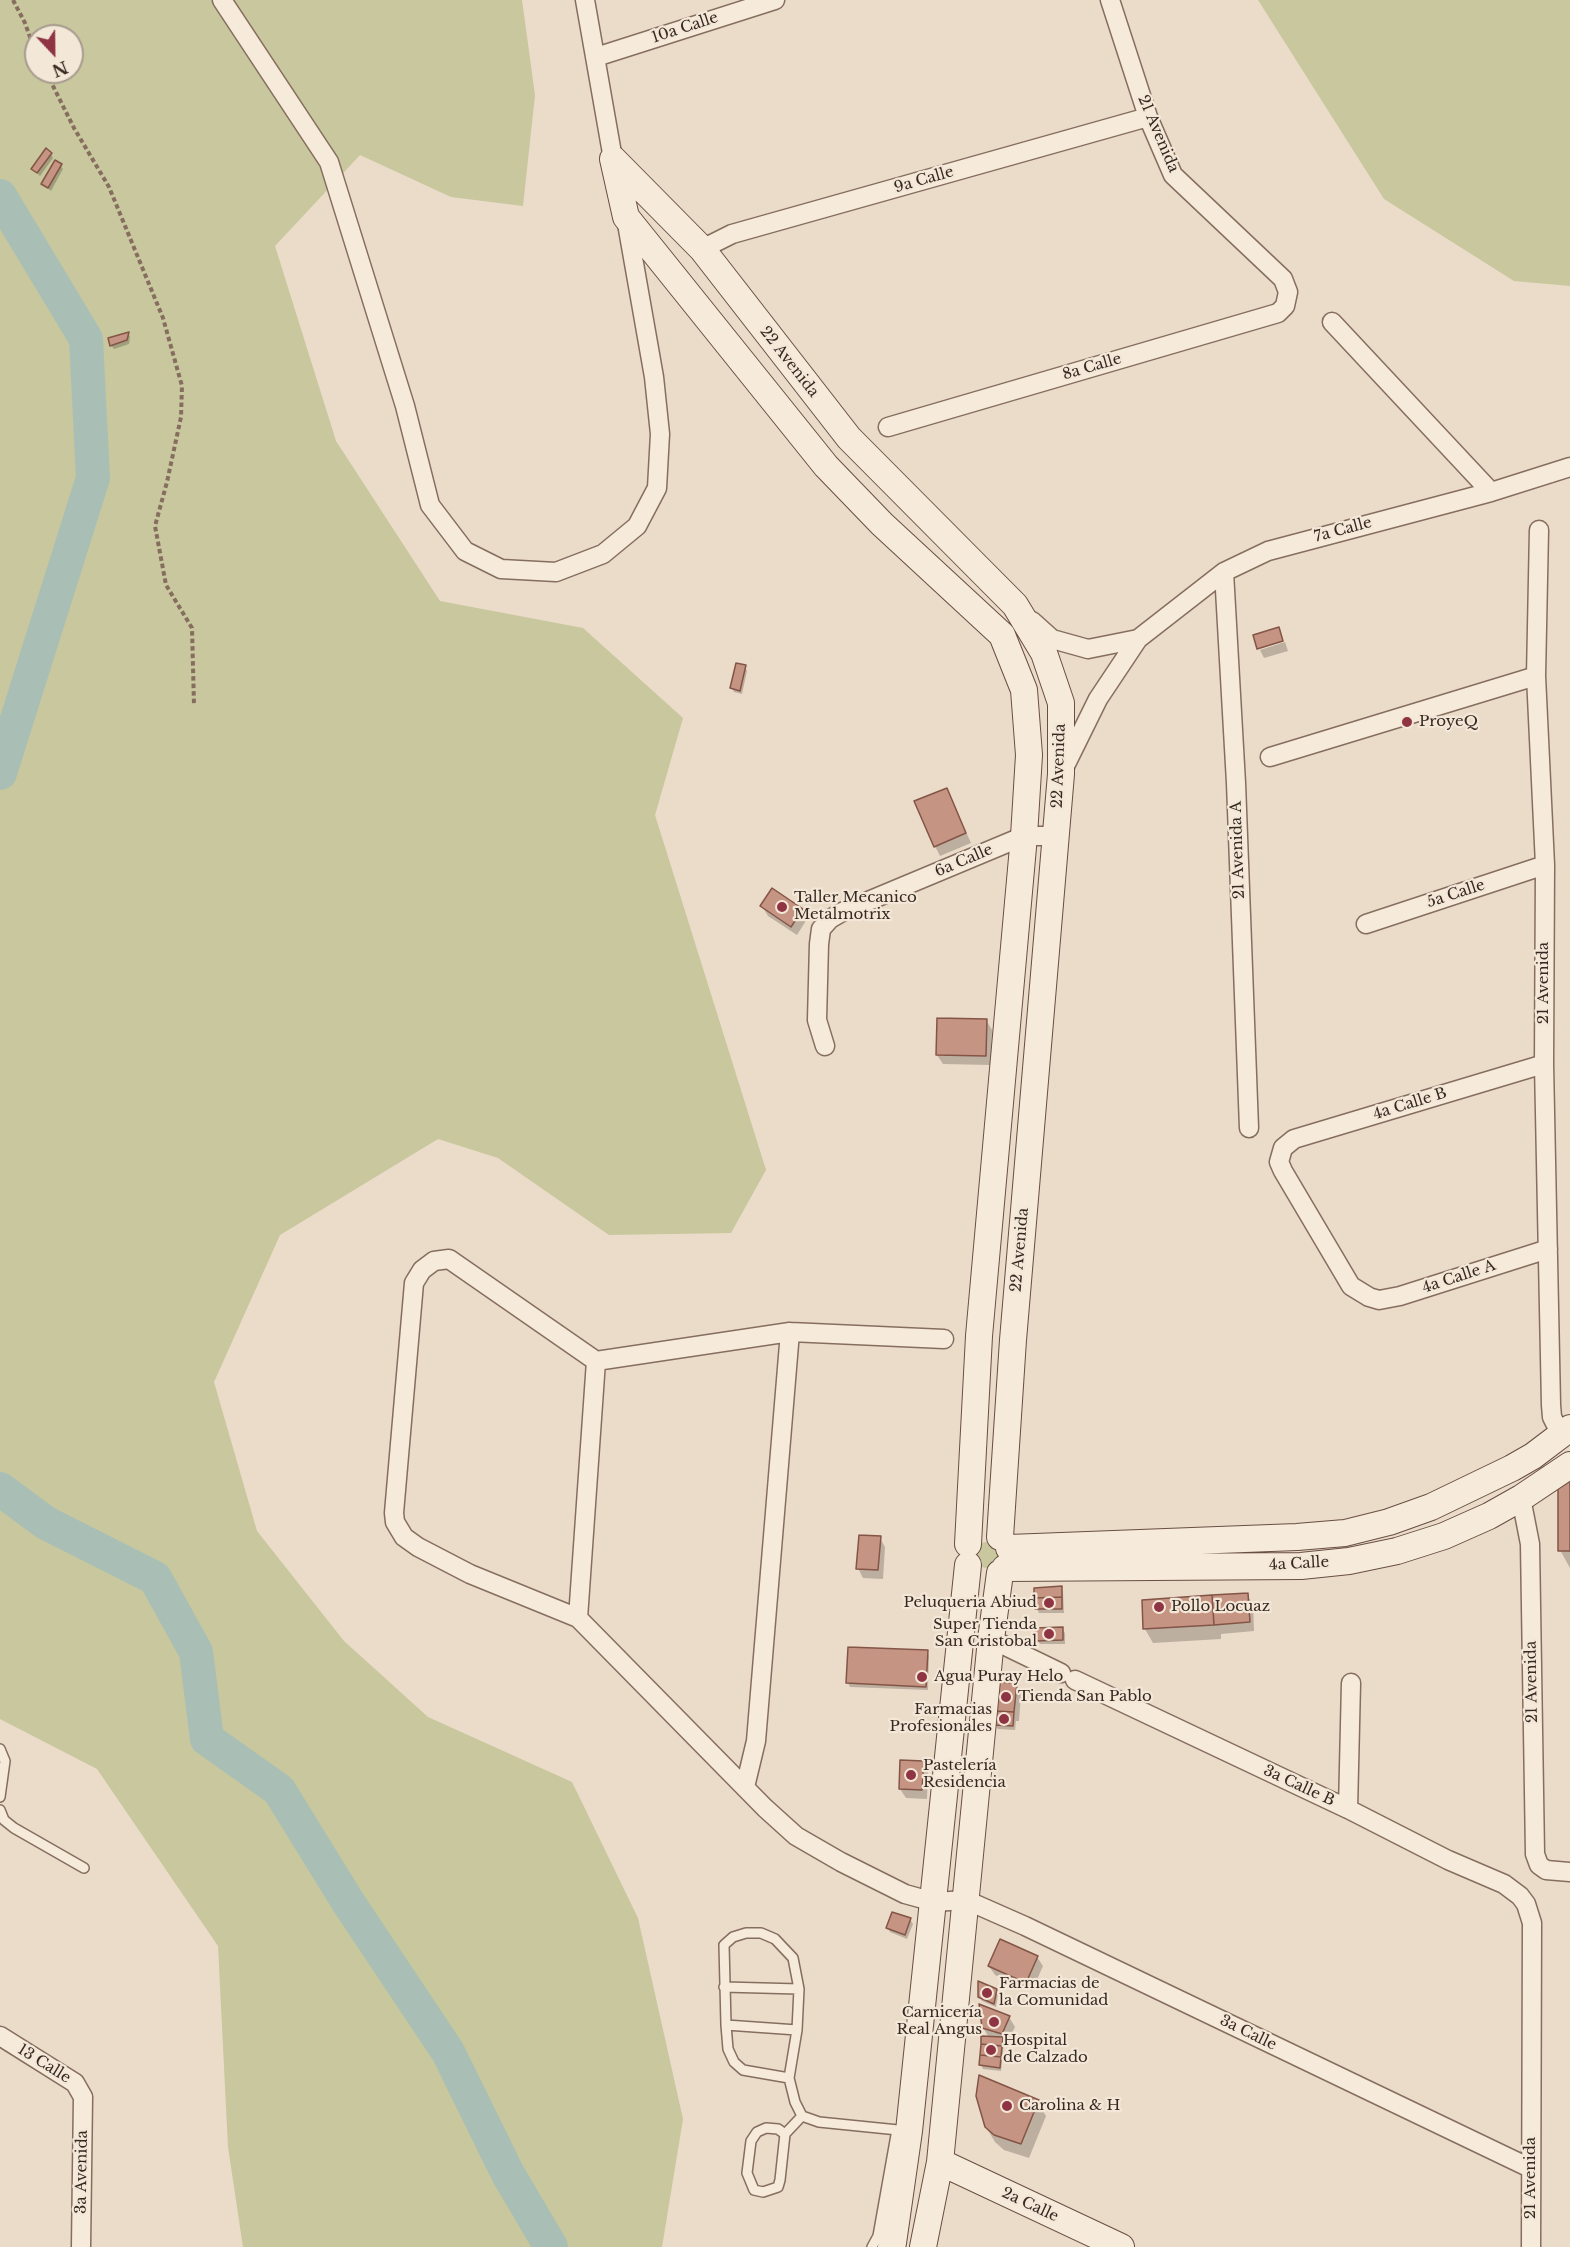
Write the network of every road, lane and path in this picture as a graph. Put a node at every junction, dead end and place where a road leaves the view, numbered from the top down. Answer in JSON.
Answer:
{"nodes":[{"id":1,"x":13,"y":0,"type":"edge"},
{"id":2,"x":222,"y":0,"type":"edge"},
{"id":3,"x":585,"y":0,"type":"edge"},
{"id":4,"x":775,"y":0,"type":"edge"},
{"id":5,"x":1110,"y":0,"type":"edge"},
{"id":6,"x":25,"y":24,"type":"edge"},
{"id":7,"x":596,"y":57,"type":"junction"},
{"id":8,"x":52,"y":84,"type":"edge"},
{"id":9,"x":1148,"y":117,"type":"junction"},
{"id":10,"x":613,"y":159,"type":"junction"},
{"id":11,"x":626,"y":218,"type":"junction"},
{"id":12,"x":702,"y":249,"type":"junction"},
{"id":13,"x":1288,"y":297,"type":"joint"},
{"id":14,"x":1332,"y":322,"type":"dead end"},
{"id":15,"x":888,"y":427,"type":"dead end"},
{"id":16,"x":849,"y":438,"type":"junction"},
{"id":17,"x":826,"y":466,"type":"junction"},
{"id":18,"x":1570,"y":467,"type":"edge"},
{"id":19,"x":1491,"y":492,"type":"junction"},
{"id":20,"x":1539,"y":530,"type":"dead end"},
{"id":21,"x":1224,"y":572,"type":"junction"},
{"id":22,"x":1014,"y":605,"type":"junction"},
{"id":23,"x":1138,"y":639,"type":"junction"},
{"id":24,"x":1536,"y":676,"type":"junction"},
{"id":25,"x":194,"y":705,"type":"dead end"},
{"id":26,"x":1270,"y":757,"type":"dead end"},
{"id":27,"x":1061,"y":774,"type":"junction"},
{"id":28,"x":1024,"y":836,"type":"junction"},
{"id":29,"x":1056,"y":836,"type":"junction"},
{"id":30,"x":1545,"y":865,"type":"junction"},
{"id":31,"x":1366,"y":924,"type":"dead end"},
{"id":32,"x":825,"y":1046,"type":"dead end"},
{"id":33,"x":1544,"y":1064,"type":"junction"},
{"id":34,"x":1249,"y":1128,"type":"dead end"},
{"id":35,"x":1548,"y":1249,"type":"junction"},
{"id":36,"x":1369,"y":1297,"type":"joint"},
{"id":37,"x":790,"y":1332,"type":"junction"},
{"id":38,"x":980,"y":1336,"type":"junction"},
{"id":39,"x":944,"y":1339,"type":"dead end"},
{"id":40,"x":1013,"y":1340,"type":"junction"},
{"id":41,"x":596,"y":1361,"type":"junction"},
{"id":42,"x":1565,"y":1431,"type":"edge"},
{"id":43,"x":1570,"y":1465,"type":"edge"},
{"id":44,"x":1521,"y":1498,"type":"junction"},
{"id":45,"x":968,"y":1555,"type":"junction"},
{"id":46,"x":1003,"y":1556,"type":"junction"},
{"id":47,"x":578,"y":1618,"type":"junction"},
{"id":48,"x":991,"y":1639,"type":"junction"},
{"id":49,"x":1351,"y":1683,"type":"dead end"},
{"id":50,"x":0,"y":1749,"type":"edge"},
{"id":51,"x":745,"y":1787,"type":"junction"},
{"id":52,"x":0,"y":1797,"type":"edge"},
{"id":53,"x":1348,"y":1809,"type":"junction"},
{"id":54,"x":0,"y":1810,"type":"edge"},
{"id":55,"x":84,"y":1868,"type":"dead end"},
{"id":56,"x":1570,"y":1872,"type":"edge"},
{"id":57,"x":1520,"y":1896,"type":"joint"},
{"id":58,"x":966,"y":1900,"type":"junction"},
{"id":59,"x":934,"y":1902,"type":"junction"},
{"id":60,"x":724,"y":1987,"type":"junction"},
{"id":61,"x":799,"y":1989,"type":"junction"},
{"id":62,"x":726,"y":2025,"type":"junction"},
{"id":63,"x":797,"y":2030,"type":"junction"},
{"id":64,"x":0,"y":2036,"type":"edge"},
{"id":65,"x":789,"y":2078,"type":"junction"},
{"id":66,"x":83,"y":2097,"type":"joint"},
{"id":67,"x":802,"y":2116,"type":"junction"},
{"id":68,"x":903,"y":2131,"type":"junction"},
{"id":69,"x":785,"y":2134,"type":"junction"},
{"id":70,"x":940,"y":2162,"type":"junction"},
{"id":71,"x":1530,"y":2168,"type":"junction"},
{"id":72,"x":1104,"y":2244,"type":"edge"},
{"id":73,"x":81,"y":2247,"type":"edge"},
{"id":74,"x":872,"y":2247,"type":"edge"},
{"id":75,"x":891,"y":2247,"type":"edge"},
{"id":76,"x":923,"y":2247,"type":"edge"},
{"id":77,"x":1531,"y":2247,"type":"edge"}],
"edges":[{"from":1,"to":6,"type":"path"},
{"from":2,"to":11,"type":"street"},
{"from":3,"to":7,"type":"street"},
{"from":4,"to":7,"type":"street","name":"10a Calle"},
{"from":5,"to":9,"type":"street","name":"21 Avenida"},
{"from":7,"to":10,"type":"street"},
{"from":8,"to":25,"type":"path"},
{"from":9,"to":12,"type":"street","name":"9a Calle"},
{"from":9,"to":13,"type":"street","name":"21 Avenida"},
{"from":10,"to":11,"type":"street"},
{"from":10,"to":12,"type":"street","name":"22 Avenida"},
{"from":11,"to":17,"type":"street","name":"22 Avenida"},
{"from":12,"to":16,"type":"street","name":"22 Avenida"},
{"from":13,"to":15,"type":"street","name":"8a Calle"},
{"from":14,"to":19,"type":"street"},
{"from":16,"to":17,"type":"street"},
{"from":16,"to":22,"type":"street","name":"22 Avenida"},
{"from":17,"to":28,"type":"street","name":"22 Avenida"},
{"from":18,"to":19,"type":"street","name":"7a Calle"},
{"from":19,"to":21,"type":"street","name":"7a Calle"},
{"from":20,"to":24,"type":"street","name":"21 Avenida"},
{"from":21,"to":23,"type":"street","name":"7a Calle"},
{"from":21,"to":34,"type":"street","name":"21 Avenida A"},
{"from":22,"to":23,"type":"street","name":"7a Calle"},
{"from":22,"to":27,"type":"street","name":"22 Avenida"},
{"from":23,"to":27,"type":"street","name":"7a Calle"},
{"from":24,"to":26,"type":"street"},
{"from":24,"to":30,"type":"street","name":"21 Avenida"},
{"from":27,"to":29,"type":"street","name":"22 Avenida"},
{"from":28,"to":29,"type":"street","name":"6a Calle"},
{"from":28,"to":32,"type":"street","name":"6a Calle"},
{"from":28,"to":38,"type":"street","name":"22 Avenida"},
{"from":29,"to":40,"type":"street","name":"22 Avenida"},
{"from":30,"to":31,"type":"street","name":"5a Calle"},
{"from":30,"to":33,"type":"street","name":"21 Avenida"},
{"from":33,"to":35,"type":"street","name":"21 Avenida"},
{"from":33,"to":36,"type":"street","name":"4a Calle B"},
{"from":35,"to":36,"type":"street","name":"4a Calle A"},
{"from":35,"to":42,"type":"street","name":"21 Avenida"},
{"from":37,"to":39,"type":"street"},
{"from":37,"to":41,"type":"street"},
{"from":37,"to":51,"type":"street"},
{"from":38,"to":40,"type":"street"},
{"from":38,"to":45,"type":"street","name":"22 Avenida"},
{"from":40,"to":46,"type":"street","name":"22 Avenida"},
{"from":41,"to":47,"type":"street"},
{"from":41,"to":47,"type":"street"},
{"from":42,"to":46,"type":"street","name":"4a Calle"},
{"from":43,"to":44,"type":"street","name":"4a Calle"},
{"from":44,"to":46,"type":"street","name":"4a Calle"},
{"from":44,"to":56,"type":"street","name":"21 Avenida"},
{"from":45,"to":46,"type":"street"},
{"from":45,"to":46,"type":"street"},
{"from":45,"to":59,"type":"street","name":"22 Avenida"},
{"from":46,"to":48,"type":"street","name":"22 Avenida"},
{"from":47,"to":51,"type":"street"},
{"from":48,"to":53,"type":"street","name":"3a Calle B"},
{"from":48,"to":58,"type":"street","name":"22 Avenida"},
{"from":49,"to":53,"type":"street"},
{"from":50,"to":52,"type":"lane"},
{"from":51,"to":59,"type":"street"},
{"from":53,"to":57,"type":"street","name":"3a Calle B"},
{"from":54,"to":55,"type":"lane"},
{"from":57,"to":71,"type":"street","name":"21 Avenida"},
{"from":58,"to":59,"type":"street"},
{"from":58,"to":70,"type":"street","name":"22 Avenida"},
{"from":58,"to":71,"type":"street","name":"3a Calle"},
{"from":59,"to":68,"type":"street","name":"22 Avenida"},
{"from":60,"to":61,"type":"lane"},
{"from":60,"to":61,"type":"lane"},
{"from":60,"to":62,"type":"lane"},
{"from":61,"to":63,"type":"lane"},
{"from":62,"to":63,"type":"lane"},
{"from":62,"to":65,"type":"lane"},
{"from":63,"to":65,"type":"lane"},
{"from":64,"to":66,"type":"street","name":"13 Calle"},
{"from":65,"to":67,"type":"lane"},
{"from":66,"to":73,"type":"street","name":"3a Avenida"},
{"from":67,"to":68,"type":"lane"},
{"from":67,"to":69,"type":"lane"},
{"from":68,"to":74,"type":"lane"},
{"from":68,"to":75,"type":"street","name":"22 Avenida"},
{"from":69,"to":69,"type":"lane"},
{"from":70,"to":72,"type":"street","name":"2a Calle"},
{"from":70,"to":76,"type":"street","name":"22 Avenida"},
{"from":71,"to":77,"type":"street","name":"21 Avenida"}]}
